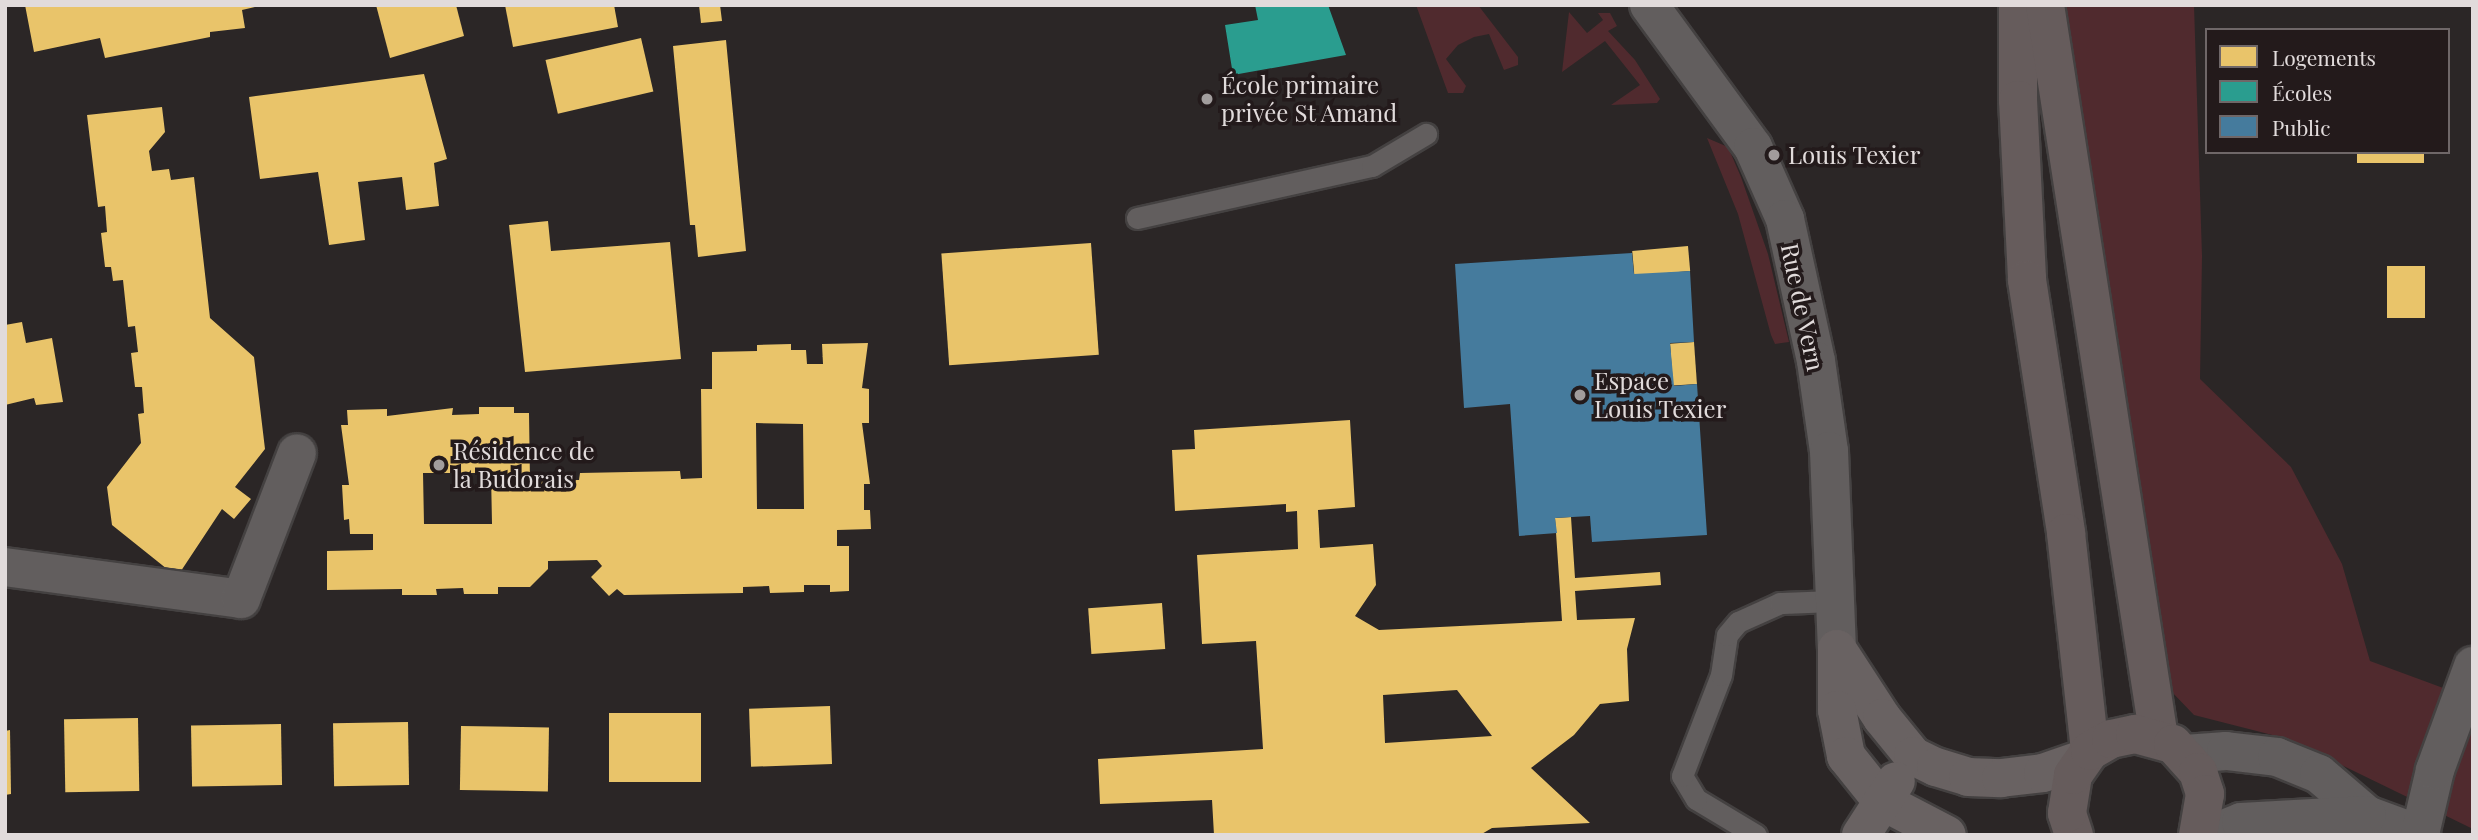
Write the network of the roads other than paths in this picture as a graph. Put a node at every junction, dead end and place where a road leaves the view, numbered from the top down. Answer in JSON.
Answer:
{"nodes":[{"id":1,"x":1649,"y":5,"type":"edge"},
{"id":2,"x":2018,"y":5,"type":"edge"},
{"id":3,"x":2045,"y":5,"type":"edge"},
{"id":4,"x":1426,"y":134,"type":"dead end"},
{"id":5,"x":1137,"y":219,"type":"dead end"},
{"id":6,"x":297,"y":453,"type":"dead end"},
{"id":7,"x":5,"y":567,"type":"edge"},
{"id":8,"x":1835,"y":601,"type":"junction"},
{"id":9,"x":1837,"y":649,"type":"junction"},
{"id":10,"x":2473,"y":666,"type":"edge"},
{"id":11,"x":2172,"y":746,"type":"junction"},
{"id":12,"x":2087,"y":755,"type":"junction"},
{"id":13,"x":1913,"y":756,"type":"junction"},
{"id":14,"x":1882,"y":801,"type":"junction"},
{"id":15,"x":2367,"y":814,"type":"junction"},
{"id":16,"x":2420,"y":834,"type":"edge"},
{"id":17,"x":1756,"y":835,"type":"edge"},
{"id":18,"x":1861,"y":835,"type":"edge"},
{"id":19,"x":1947,"y":835,"type":"edge"},
{"id":20,"x":2074,"y":835,"type":"edge"},
{"id":21,"x":2197,"y":835,"type":"edge"},
{"id":22,"x":2208,"y":835,"type":"edge"}],
"edges":[{"from":1,"to":8,"type":"street","name":"Rue de Vern"},
{"from":2,"to":12,"type":"main road"},
{"from":3,"to":11,"type":"main road"},
{"from":4,"to":5,"type":"lane"},
{"from":6,"to":7,"type":"street"},
{"from":8,"to":9,"type":"street","name":"Rue de Vern"},
{"from":8,"to":17,"type":"lane"},
{"from":9,"to":13,"type":"street"},
{"from":9,"to":14,"type":"street","name":"Rue de Vern"},
{"from":10,"to":16,"type":"street"},
{"from":11,"to":12,"type":"main road"},
{"from":11,"to":15,"type":"street"},
{"from":11,"to":21,"type":"main road"},
{"from":12,"to":13,"type":"street"},
{"from":12,"to":20,"type":"main road"},
{"from":13,"to":14,"type":"street"},
{"from":14,"to":18,"type":"street"},
{"from":14,"to":19,"type":"street","name":"Rue de Vern"},
{"from":15,"to":16,"type":"street"},
{"from":15,"to":22,"type":"street"}]}
